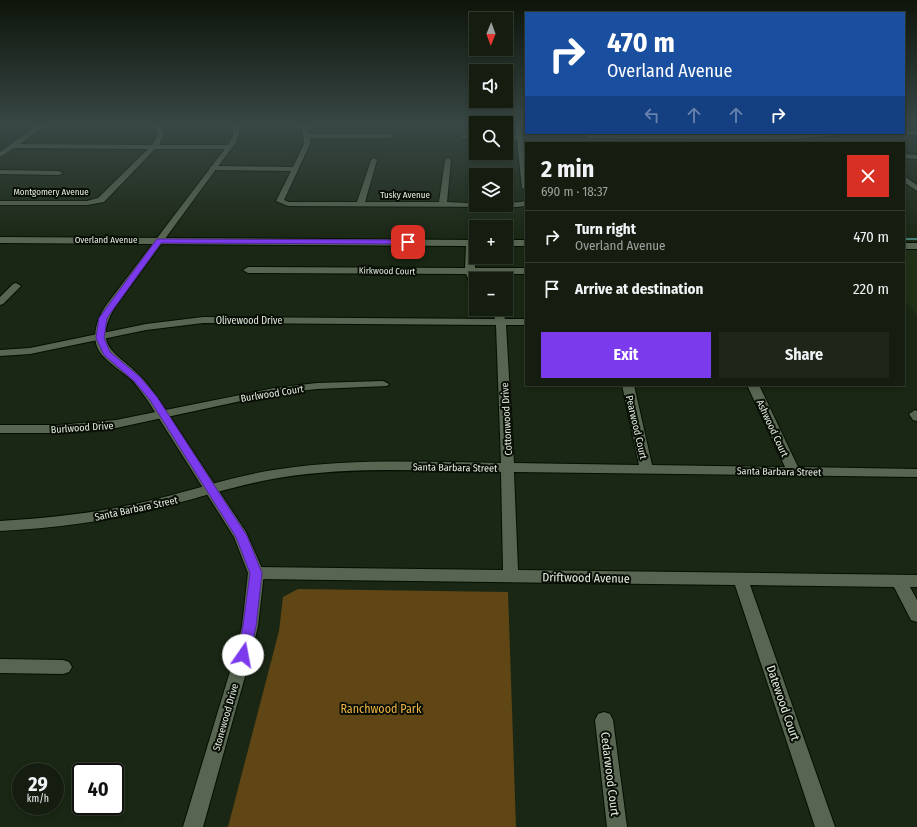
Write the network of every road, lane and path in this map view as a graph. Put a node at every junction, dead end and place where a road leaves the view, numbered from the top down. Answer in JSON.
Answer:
{"nodes":[{"id":1,"x":137,"y":164,"type":"edge"},
{"id":2,"x":217,"y":164,"type":"edge"},
{"id":3,"x":298,"y":164,"type":"edge"},
{"id":4,"x":373,"y":164,"type":"edge"},
{"id":5,"x":448,"y":164,"type":"edge"},
{"id":6,"x":213,"y":168,"type":"junction"},
{"id":7,"x":295,"y":169,"type":"junction"},
{"id":8,"x":0,"y":172,"type":"edge"},
{"id":9,"x":59,"y":173,"type":"dead end"},
{"id":10,"x":905,"y":179,"type":"edge"},
{"id":11,"x":917,"y":189,"type":"edge"},
{"id":12,"x":0,"y":203,"type":"edge"},
{"id":13,"x":524,"y":203,"type":"edge"},
{"id":14,"x":360,"y":205,"type":"junction"},
{"id":15,"x":443,"y":205,"type":"junction"},
{"id":16,"x":0,"y":240,"type":"edge"},
{"id":17,"x":160,"y":241,"type":"junction"},
{"id":18,"x":469,"y":243,"type":"edge"},
{"id":19,"x":513,"y":243,"type":"edge"},
{"id":20,"x":525,"y":243,"type":"edge"},
{"id":21,"x":905,"y":246,"type":"edge"},
{"id":22,"x":917,"y":246,"type":"edge"},
{"id":23,"x":471,"y":264,"type":"edge"},
{"id":24,"x":248,"y":270,"type":"dead end"},
{"id":25,"x":470,"y":271,"type":"junction"},
{"id":26,"x":525,"y":272,"type":"edge"},
{"id":27,"x":16,"y":286,"type":"dead end"},
{"id":28,"x":0,"y":302,"type":"edge"},
{"id":29,"x":499,"y":316,"type":"edge"},
{"id":30,"x":501,"y":322,"type":"junction"},
{"id":31,"x":525,"y":322,"type":"edge"},
{"id":32,"x":100,"y":338,"type":"junction"},
{"id":33,"x":0,"y":353,"type":"edge"},
{"id":34,"x":383,"y":384,"type":"dead end"},
{"id":35,"x":628,"y":386,"type":"edge"},
{"id":36,"x":753,"y":386,"type":"edge"},
{"id":37,"x":163,"y":415,"type":"junction"},
{"id":38,"x":0,"y":429,"type":"edge"},
{"id":39,"x":508,"y":468,"type":"junction"},
{"id":40,"x":647,"y":470,"type":"junction"},
{"id":41,"x":793,"y":471,"type":"junction"},
{"id":42,"x":917,"y":472,"type":"edge"},
{"id":43,"x":211,"y":490,"type":"junction"},
{"id":44,"x":0,"y":526,"type":"edge"},
{"id":45,"x":256,"y":573,"type":"junction"},
{"id":46,"x":511,"y":577,"type":"junction"},
{"id":47,"x":741,"y":580,"type":"junction"},
{"id":48,"x":899,"y":581,"type":"junction"},
{"id":49,"x":917,"y":582,"type":"edge"},
{"id":50,"x":917,"y":615,"type":"edge"},
{"id":51,"x":0,"y":666,"type":"edge"},
{"id":52,"x":63,"y":667,"type":"dead end"},
{"id":53,"x":604,"y":720,"type":"dead end"},
{"id":54,"x":193,"y":827,"type":"edge"},
{"id":55,"x":617,"y":827,"type":"edge"},
{"id":56,"x":825,"y":827,"type":"edge"}],
"edges":[{"from":1,"to":12,"type":"street","name":"Montgomery Avenue"},
{"from":2,"to":6,"type":"street"},
{"from":3,"to":7,"type":"street"},
{"from":4,"to":14,"type":"street"},
{"from":5,"to":15,"type":"street"},
{"from":6,"to":7,"type":"street"},
{"from":6,"to":17,"type":"street"},
{"from":7,"to":14,"type":"street","name":"Tusky Avenue"},
{"from":8,"to":9,"type":"street"},
{"from":10,"to":11,"type":"street"},
{"from":13,"to":15,"type":"street","name":"Tusky Avenue"},
{"from":14,"to":15,"type":"street","name":"Tusky Avenue"},
{"from":16,"to":17,"type":"street","name":"Overland Avenue"},
{"from":17,"to":18,"type":"street","name":"Overland Avenue"},
{"from":17,"to":32,"type":"street"},
{"from":19,"to":20,"type":"street"},
{"from":21,"to":22,"type":"street"},
{"from":23,"to":25,"type":"street"},
{"from":24,"to":25,"type":"street","name":"Kirkwood Court"},
{"from":25,"to":26,"type":"street","name":"Kirkwood Court"},
{"from":27,"to":28,"type":"street"},
{"from":29,"to":30,"type":"street","name":"Cottonwood Drive"},
{"from":30,"to":31,"type":"street","name":"Olivewood Drive"},
{"from":30,"to":32,"type":"street","name":"Olivewood Drive"},
{"from":30,"to":39,"type":"street","name":"Cottonwood Drive"},
{"from":32,"to":33,"type":"street","name":"Olivewood Drive"},
{"from":32,"to":37,"type":"street","name":"Stonewood Drive"},
{"from":34,"to":37,"type":"street","name":"Burlwood Court"},
{"from":35,"to":40,"type":"street","name":"Pearwood Court"},
{"from":36,"to":41,"type":"street","name":"Ashwood Court"},
{"from":37,"to":38,"type":"street","name":"Burlwood Drive"},
{"from":37,"to":43,"type":"street","name":"Stonewood Drive"},
{"from":39,"to":40,"type":"street","name":"Santa Barbara Street"},
{"from":39,"to":43,"type":"street","name":"Santa Barbara Street"},
{"from":39,"to":46,"type":"street","name":"Cottonwood Drive"},
{"from":40,"to":41,"type":"street","name":"Santa Barbara Street"},
{"from":41,"to":42,"type":"street","name":"Santa Barbara Street"},
{"from":43,"to":44,"type":"street","name":"Santa Barbara Street"},
{"from":43,"to":45,"type":"street","name":"Stonewood Drive"},
{"from":45,"to":46,"type":"street","name":"Driftwood Avenue"},
{"from":45,"to":54,"type":"street","name":"Stonewood Drive"},
{"from":46,"to":47,"type":"street","name":"Driftwood Avenue"},
{"from":47,"to":48,"type":"street","name":"Driftwood Avenue"},
{"from":47,"to":56,"type":"street","name":"Datewood Court"},
{"from":48,"to":49,"type":"street","name":"Driftwood Avenue"},
{"from":48,"to":50,"type":"street"},
{"from":51,"to":52,"type":"street"},
{"from":53,"to":55,"type":"street","name":"Cedarwood Court"}]}
